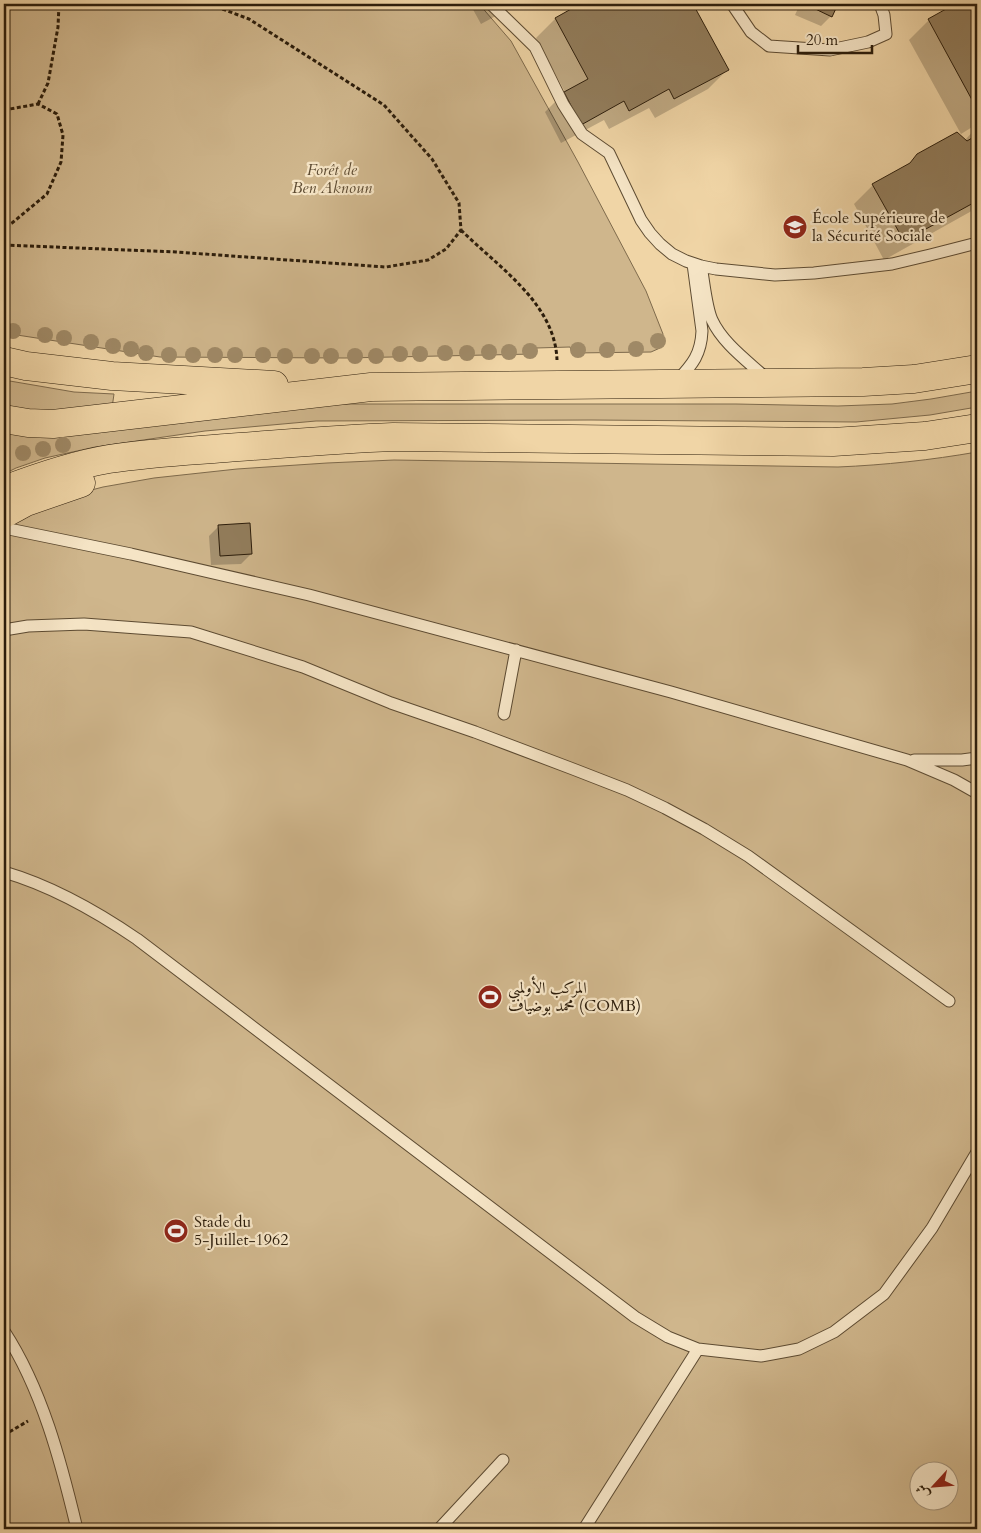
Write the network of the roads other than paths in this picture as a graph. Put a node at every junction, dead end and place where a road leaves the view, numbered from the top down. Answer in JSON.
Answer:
{"nodes":[{"id":1,"x":491,"y":4,"type":"edge"},
{"id":2,"x":732,"y":4,"type":"edge"},
{"id":3,"x":880,"y":4,"type":"edge"},
{"id":4,"x":977,"y":242,"type":"edge"},
{"id":5,"x":697,"y":265,"type":"junction"},
{"id":6,"x":4,"y":362,"type":"edge"},
{"id":7,"x":977,"y":369,"type":"edge"},
{"id":8,"x":771,"y":383,"type":"junction"},
{"id":9,"x":674,"y":384,"type":"junction"},
{"id":10,"x":370,"y":388,"type":"junction"},
{"id":11,"x":4,"y":419,"type":"edge"},
{"id":12,"x":977,"y":428,"type":"edge"},
{"id":13,"x":140,"y":455,"type":"junction"},
{"id":14,"x":4,"y":490,"type":"edge"},
{"id":15,"x":4,"y":514,"type":"edge"},
{"id":16,"x":4,"y":528,"type":"edge"},
{"id":17,"x":4,"y":630,"type":"edge"},
{"id":18,"x":516,"y":650,"type":"junction"},
{"id":19,"x":504,"y":714,"type":"dead end"},
{"id":20,"x":977,"y":758,"type":"edge"},
{"id":21,"x":907,"y":760,"type":"junction"},
{"id":22,"x":977,"y":793,"type":"edge"},
{"id":23,"x":4,"y":872,"type":"edge"},
{"id":24,"x":949,"y":1001,"type":"dead end"},
{"id":25,"x":977,"y":1152,"type":"edge"},
{"id":26,"x":4,"y":1331,"type":"edge"},
{"id":27,"x":698,"y":1349,"type":"junction"},
{"id":28,"x":503,"y":1460,"type":"dead end"},
{"id":29,"x":77,"y":1529,"type":"edge"},
{"id":30,"x":440,"y":1529,"type":"edge"},
{"id":31,"x":584,"y":1529,"type":"edge"}],
"edges":[{"from":1,"to":5,"type":"lane"},
{"from":2,"to":3,"type":"lane"},
{"from":4,"to":5,"type":"lane"},
{"from":5,"to":8,"type":"lane"},
{"from":5,"to":9,"type":"lane"},
{"from":6,"to":10,"type":"highway"},
{"from":7,"to":8,"type":"highway"},
{"from":8,"to":9,"type":"highway"},
{"from":9,"to":10,"type":"highway"},
{"from":10,"to":11,"type":"highway"},
{"from":12,"to":13,"type":"highway"},
{"from":13,"to":14,"type":"highway"},
{"from":13,"to":15,"type":"highway"},
{"from":16,"to":18,"type":"lane"},
{"from":17,"to":24,"type":"lane"},
{"from":18,"to":19,"type":"lane"},
{"from":18,"to":21,"type":"lane"},
{"from":20,"to":21,"type":"lane"},
{"from":21,"to":22,"type":"lane"},
{"from":23,"to":27,"type":"lane"},
{"from":25,"to":27,"type":"lane"},
{"from":26,"to":29,"type":"lane"},
{"from":27,"to":31,"type":"lane"},
{"from":28,"to":30,"type":"lane"}]}
